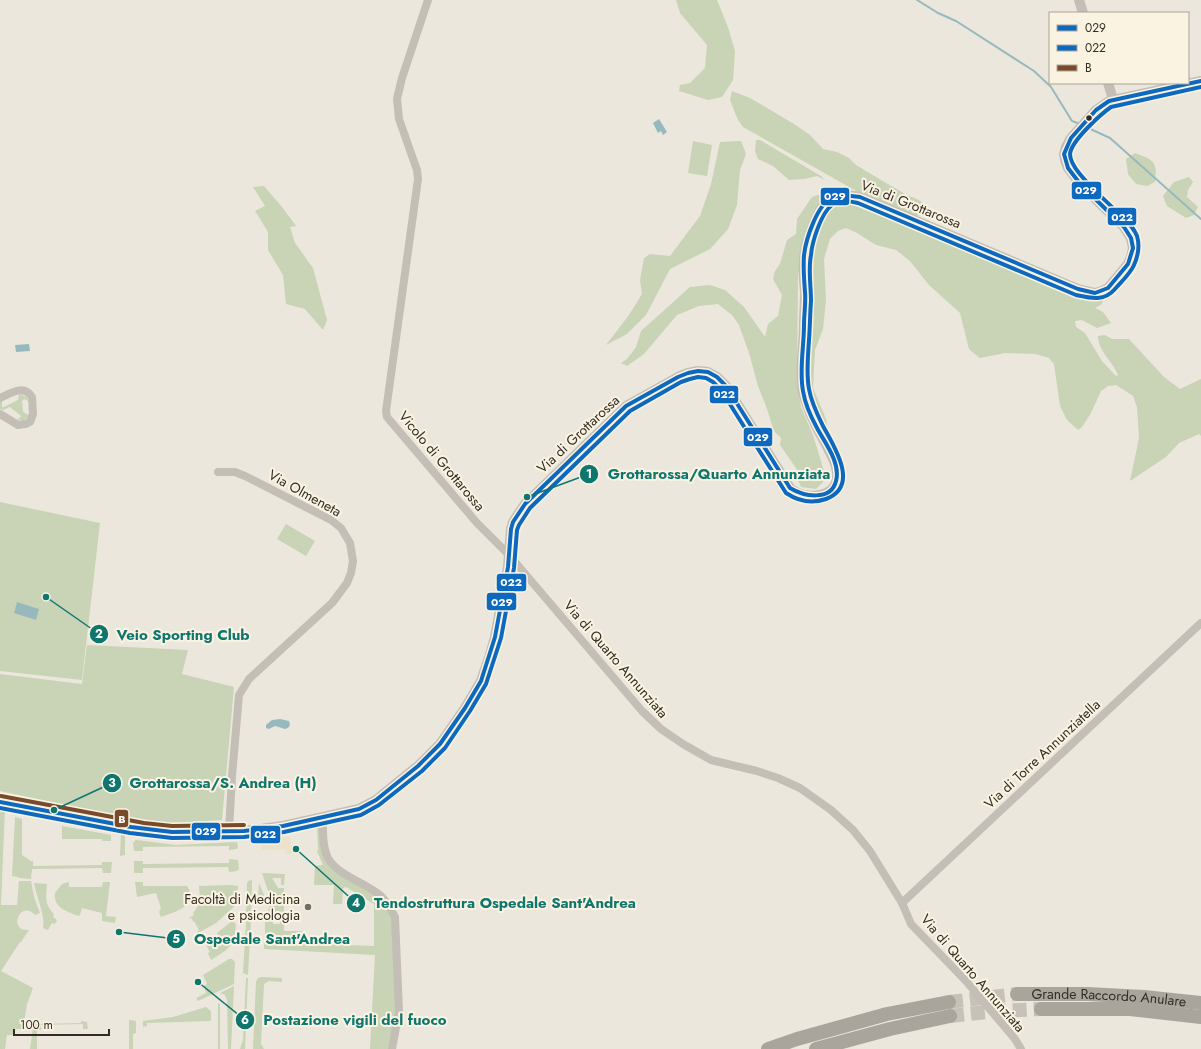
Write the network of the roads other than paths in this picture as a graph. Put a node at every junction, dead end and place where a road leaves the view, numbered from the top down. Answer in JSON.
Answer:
{"nodes":[{"id":1,"x":428,"y":0,"type":"edge"},
{"id":2,"x":1079,"y":0,"type":"edge"},
{"id":3,"x":1084,"y":12,"type":"edge"},
{"id":4,"x":1201,"y":81,"type":"edge"},
{"id":5,"x":1189,"y":83,"type":"edge"},
{"id":6,"x":1108,"y":84,"type":"edge"},
{"id":7,"x":1186,"y":84,"type":"edge"},
{"id":8,"x":1113,"y":99,"type":"junction"},
{"id":9,"x":0,"y":398,"type":"edge"},
{"id":10,"x":0,"y":414,"type":"edge"},
{"id":11,"x":218,"y":472,"type":"dead end"},
{"id":12,"x":509,"y":555,"type":"junction"},
{"id":13,"x":1201,"y":623,"type":"edge"},
{"id":14,"x":0,"y":802,"type":"edge"},
{"id":15,"x":323,"y":817,"type":"junction"},
{"id":16,"x":229,"y":831,"type":"junction"},
{"id":17,"x":902,"y":903,"type":"junction"},
{"id":18,"x":1017,"y":994,"type":"tunnel mouth"},
{"id":19,"x":1201,"y":1003,"type":"edge"},
{"id":20,"x":1040,"y":1009,"type":"tunnel mouth"},
{"id":21,"x":1201,"y":1017,"type":"edge"},
{"id":22,"x":392,"y":1049,"type":"edge"},
{"id":23,"x":768,"y":1049,"type":"edge"},
{"id":24,"x":816,"y":1049,"type":"edge"},
{"id":25,"x":1021,"y":1049,"type":"edge"}],
"edges":[{"from":1,"to":12,"type":"street","name":"Vicolo di Grottarossa"},
{"from":2,"to":3,"type":"street"},
{"from":4,"to":5,"type":"street","name":"Via di Grottarossa"},
{"from":6,"to":8,"type":"street"},
{"from":7,"to":8,"type":"street","name":"Via di Grottarossa"},
{"from":8,"to":12,"type":"street","name":"Via di Grottarossa"},
{"from":9,"to":10,"type":"street"},
{"from":11,"to":16,"type":"street","name":"Via Olmeneta"},
{"from":12,"to":15,"type":"street","name":"Via di Grottarossa"},
{"from":12,"to":17,"type":"street","name":"Via di Quarto Annunziata"},
{"from":13,"to":17,"type":"street","name":"Via di Torre Annunziatella"},
{"from":14,"to":16,"type":"street","name":"Via di Grottarossa"},
{"from":15,"to":16,"type":"street","name":"Via di Grottarossa"},
{"from":15,"to":22,"type":"street"},
{"from":17,"to":25,"type":"street","name":"Via di Quarto Annunziata"},
{"from":18,"to":19,"type":"highway","name":"Grande Raccordo Anulare"},
{"from":20,"to":21,"type":"highway","name":"Grande Raccordo Anulare"},
{"from":23,"to":24,"type":"highway"}]}
